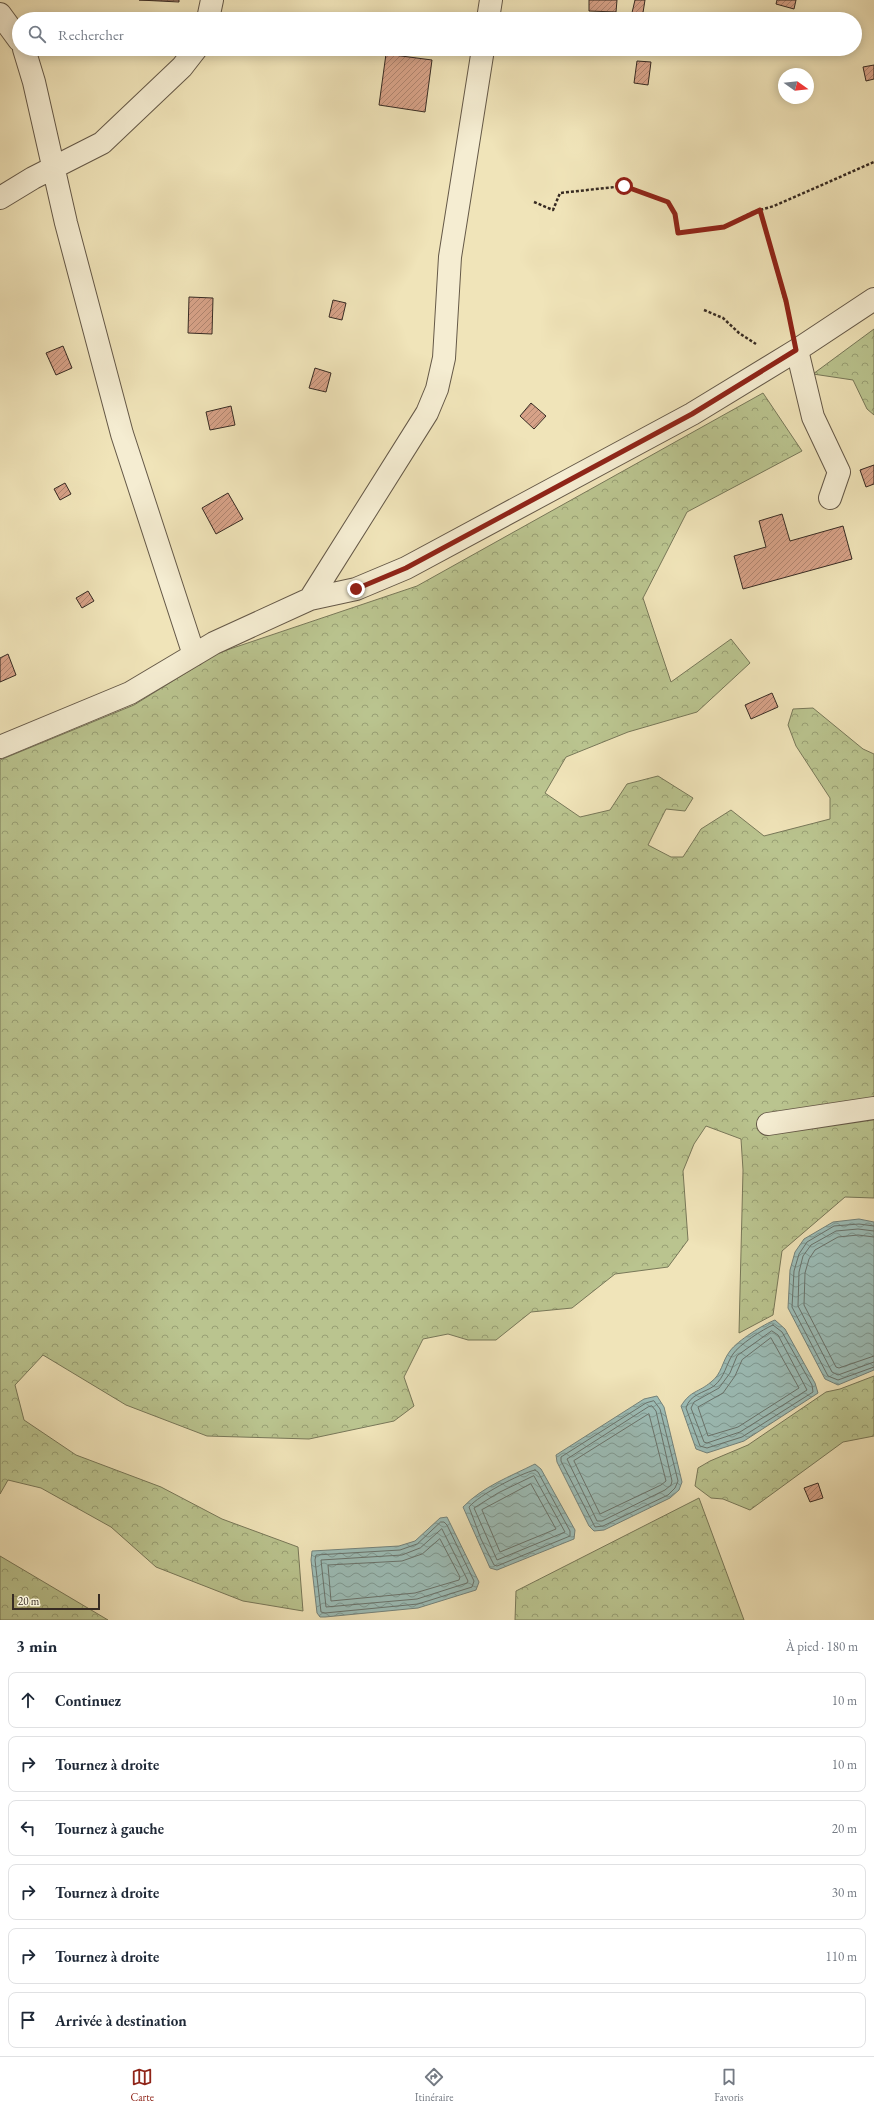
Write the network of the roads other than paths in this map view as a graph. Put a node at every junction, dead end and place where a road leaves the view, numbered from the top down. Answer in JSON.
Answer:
{"nodes":[{"id":1,"x":212,"y":0,"type":"edge"},
{"id":2,"x":491,"y":0,"type":"edge"},
{"id":3,"x":209,"y":12,"type":"edge"},
{"id":4,"x":489,"y":12,"type":"edge"},
{"id":5,"x":0,"y":14,"type":"edge"},
{"id":6,"x":12,"y":30,"type":"edge"},
{"id":7,"x":26,"y":56,"type":"edge"},
{"id":8,"x":191,"y":56,"type":"edge"},
{"id":9,"x":482,"y":56,"type":"edge"},
{"id":10,"x":54,"y":168,"type":"junction"},
{"id":11,"x":0,"y":198,"type":"edge"},
{"id":12,"x":874,"y":299,"type":"edge"},
{"id":13,"x":796,"y":350,"type":"junction"},
{"id":14,"x":830,"y":498,"type":"dead end"},
{"id":15,"x":310,"y":598,"type":"junction"},
{"id":16,"x":194,"y":655,"type":"junction"},
{"id":17,"x":0,"y":747,"type":"edge"},
{"id":18,"x":874,"y":1108,"type":"edge"},
{"id":19,"x":768,"y":1124,"type":"dead end"}],
"edges":[{"from":1,"to":3,"type":"street"},
{"from":2,"to":4,"type":"street"},
{"from":5,"to":6,"type":"street"},
{"from":7,"to":10,"type":"street"},
{"from":8,"to":10,"type":"street"},
{"from":9,"to":15,"type":"street"},
{"from":10,"to":11,"type":"street"},
{"from":10,"to":16,"type":"street"},
{"from":12,"to":13,"type":"street"},
{"from":13,"to":14,"type":"street"},
{"from":13,"to":15,"type":"street"},
{"from":15,"to":16,"type":"street"},
{"from":16,"to":17,"type":"street"},
{"from":18,"to":19,"type":"street"}]}
